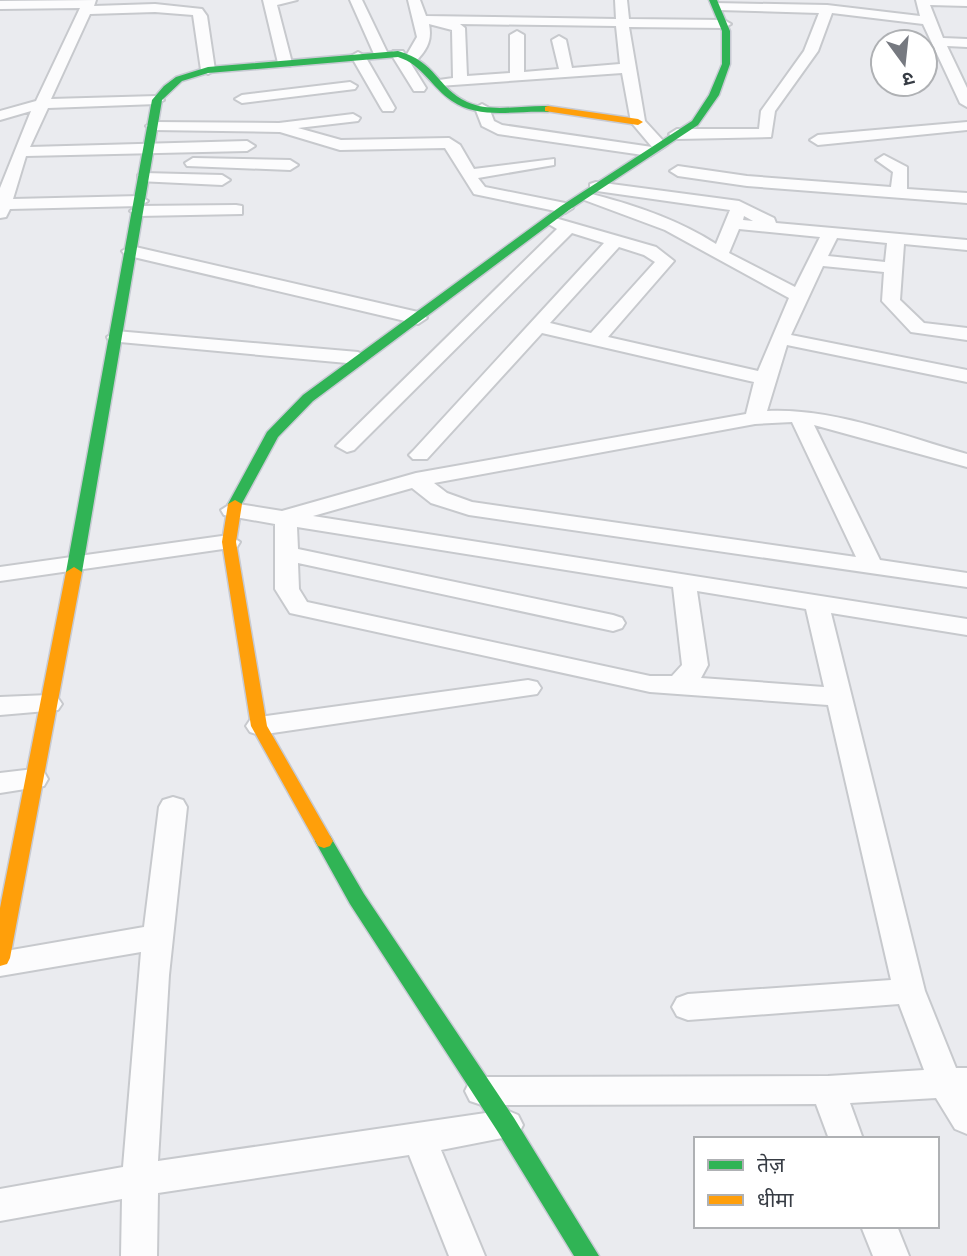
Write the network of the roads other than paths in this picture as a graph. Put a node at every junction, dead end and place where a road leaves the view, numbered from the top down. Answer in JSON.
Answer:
{"nodes":[{"id":1,"x":291,"y":0,"type":"edge"},
{"id":2,"x":356,"y":0,"type":"edge"},
{"id":3,"x":621,"y":0,"type":"edge"},
{"id":4,"x":922,"y":0,"type":"edge"},
{"id":5,"x":269,"y":1,"type":"edge"},
{"id":6,"x":414,"y":1,"type":"edge"},
{"id":7,"x":967,"y":2,"type":"edge"},
{"id":8,"x":716,"y":3,"type":"edge"},
{"id":9,"x":88,"y":4,"type":"edge"},
{"id":10,"x":0,"y":5,"type":"edge"},
{"id":11,"x":827,"y":9,"type":"junction"},
{"id":12,"x":428,"y":20,"type":"junction"},
{"id":13,"x":928,"y":21,"type":"junction"},
{"id":14,"x":623,"y":23,"type":"junction"},
{"id":15,"x":724,"y":24,"type":"junction"},
{"id":16,"x":931,"y":28,"type":"edge"},
{"id":17,"x":517,"y":34,"type":"dead end"},
{"id":18,"x":559,"y":40,"type":"dead end"},
{"id":19,"x":939,"y":42,"type":"edge"},
{"id":20,"x":967,"y":43,"type":"edge"},
{"id":21,"x":939,"y":46,"type":"edge"},
{"id":22,"x":447,"y":49,"type":"junction"},
{"id":23,"x":381,"y":54,"type":"junction"},
{"id":24,"x":406,"y":55,"type":"junction"},
{"id":25,"x":358,"y":56,"type":"junction"},
{"id":26,"x":291,"y":62,"type":"junction"},
{"id":27,"x":252,"y":67,"type":"junction"},
{"id":28,"x":628,"y":68,"type":"junction"},
{"id":29,"x":208,"y":70,"type":"junction"},
{"id":30,"x":566,"y":71,"type":"junction"},
{"id":31,"x":517,"y":76,"type":"junction"},
{"id":32,"x":460,"y":81,"type":"junction"},
{"id":33,"x":443,"y":83,"type":"junction"},
{"id":34,"x":350,"y":86,"type":"dead end"},
{"id":35,"x":419,"y":88,"type":"dead end"},
{"id":36,"x":316,"y":90,"type":"junction"},
{"id":37,"x":265,"y":96,"type":"junction"},
{"id":38,"x":242,"y":99,"type":"dead end"},
{"id":39,"x":157,"y":100,"type":"junction"},
{"id":40,"x":967,"y":103,"type":"edge"},
{"id":41,"x":41,"y":104,"type":"junction"},
{"id":42,"x":387,"y":108,"type":"dead end"},
{"id":43,"x":482,"y":108,"type":"junction"},
{"id":44,"x":0,"y":116,"type":"edge"},
{"id":45,"x":638,"y":122,"type":"junction"},
{"id":46,"x":153,"y":126,"type":"junction"},
{"id":47,"x":967,"y":126,"type":"edge"},
{"id":48,"x":263,"y":127,"type":"junction"},
{"id":49,"x":677,"y":134,"type":"junction"},
{"id":50,"x":818,"y":141,"type":"dead end"},
{"id":51,"x":365,"y":145,"type":"junction"},
{"id":52,"x":247,"y":146,"type":"dead end"},
{"id":53,"x":654,"y":148,"type":"junction"},
{"id":54,"x":91,"y":150,"type":"junction"},
{"id":55,"x":20,"y":152,"type":"junction"},
{"id":56,"x":884,"y":160,"type":"dead end"},
{"id":57,"x":548,"y":162,"type":"dead end"},
{"id":58,"x":146,"y":163,"type":"junction"},
{"id":59,"x":290,"y":165,"type":"dead end"},
{"id":60,"x":678,"y":171,"type":"dead end"},
{"id":61,"x":82,"y":173,"type":"dead end"},
{"id":62,"x":470,"y":174,"type":"junction"},
{"id":63,"x":257,"y":181,"type":"dead end"},
{"id":64,"x":747,"y":181,"type":"junction"},
{"id":65,"x":899,"y":191,"type":"junction"},
{"id":66,"x":590,"y":192,"type":"junction"},
{"id":67,"x":967,"y":198,"type":"edge"},
{"id":68,"x":139,"y":206,"type":"junction"},
{"id":69,"x":2,"y":208,"type":"edge"},
{"id":70,"x":236,"y":210,"type":"dead end"},
{"id":71,"x":737,"y":215,"type":"junction"},
{"id":72,"x":559,"y":217,"type":"junction"},
{"id":73,"x":832,"y":231,"type":"junction"},
{"id":74,"x":896,"y":237,"type":"junction"},
{"id":75,"x":615,"y":240,"type":"junction"},
{"id":76,"x":967,"y":245,"type":"edge"},
{"id":77,"x":131,"y":251,"type":"junction"},
{"id":78,"x":720,"y":256,"type":"junction"},
{"id":79,"x":817,"y":260,"type":"junction"},
{"id":80,"x":894,"y":268,"type":"junction"},
{"id":81,"x":799,"y":296,"type":"junction"},
{"id":82,"x":418,"y":318,"type":"junction"},
{"id":83,"x":537,"y":326,"type":"junction"},
{"id":84,"x":967,"y":334,"type":"edge"},
{"id":85,"x":116,"y":337,"type":"junction"},
{"id":86,"x":596,"y":338,"type":"junction"},
{"id":87,"x":780,"y":338,"type":"junction"},
{"id":88,"x":358,"y":358,"type":"junction"},
{"id":89,"x":967,"y":376,"type":"edge"},
{"id":90,"x":763,"y":378,"type":"junction"},
{"id":91,"x":799,"y":416,"type":"junction"},
{"id":92,"x":755,"y":418,"type":"junction"},
{"id":93,"x":347,"y":446,"type":"dead end"},
{"id":94,"x":420,"y":455,"type":"dead end"},
{"id":95,"x":967,"y":461,"type":"edge"},
{"id":96,"x":416,"y":480,"type":"junction"},
{"id":97,"x":232,"y":510,"type":"junction"},
{"id":98,"x":286,"y":517,"type":"junction"},
{"id":99,"x":229,"y":541,"type":"junction"},
{"id":100,"x":286,"y":553,"type":"junction"},
{"id":101,"x":76,"y":562,"type":"junction"},
{"id":102,"x":872,"y":566,"type":"junction"},
{"id":103,"x":0,"y":574,"type":"edge"},
{"id":104,"x":967,"y":580,"type":"edge"},
{"id":105,"x":684,"y":582,"type":"junction"},
{"id":106,"x":817,"y":603,"type":"junction"},
{"id":107,"x":613,"y":623,"type":"dead end"},
{"id":108,"x":967,"y":627,"type":"edge"},
{"id":109,"x":674,"y":684,"type":"junction"},
{"id":110,"x":528,"y":688,"type":"dead end"},
{"id":111,"x":839,"y":697,"type":"junction"},
{"id":112,"x":49,"y":704,"type":"junction"},
{"id":113,"x":0,"y":706,"type":"edge"},
{"id":114,"x":258,"y":726,"type":"junction"},
{"id":115,"x":34,"y":779,"type":"junction"},
{"id":116,"x":0,"y":783,"type":"edge"},
{"id":117,"x":173,"y":807,"type":"dead end"},
{"id":118,"x":157,"y":937,"type":"junction"},
{"id":119,"x":0,"y":958,"type":"edge"},
{"id":120,"x":0,"y":964,"type":"edge"},
{"id":121,"x":909,"y":991,"type":"junction"},
{"id":122,"x":688,"y":1007,"type":"dead end"},
{"id":123,"x":957,"y":1084,"type":"edge"},
{"id":124,"x":828,"y":1090,"type":"junction"},
{"id":125,"x":482,"y":1091,"type":"junction"},
{"id":126,"x":967,"y":1119,"type":"edge"},
{"id":127,"x":506,"y":1125,"type":"junction"},
{"id":128,"x":845,"y":1137,"type":"edge"},
{"id":129,"x":419,"y":1139,"type":"junction"},
{"id":130,"x":139,"y":1180,"type":"junction"},
{"id":131,"x":0,"y":1205,"type":"edge"},
{"id":132,"x":880,"y":1228,"type":"edge"},
{"id":133,"x":139,"y":1256,"type":"edge"},
{"id":134,"x":467,"y":1256,"type":"edge"},
{"id":135,"x":587,"y":1256,"type":"edge"},
{"id":136,"x":891,"y":1256,"type":"edge"}],
"edges":[{"from":1,"to":5,"type":"street"},
{"from":2,"to":23,"type":"street"},
{"from":3,"to":14,"type":"street"},
{"from":4,"to":7,"type":"street"},
{"from":4,"to":13,"type":"street"},
{"from":5,"to":26,"type":"street"},
{"from":6,"to":12,"type":"street"},
{"from":8,"to":11,"type":"street"},
{"from":8,"to":15,"type":"street"},
{"from":9,"to":10,"type":"street"},
{"from":9,"to":29,"type":"street"},
{"from":9,"to":41,"type":"street"},
{"from":11,"to":13,"type":"street"},
{"from":11,"to":49,"type":"street"},
{"from":12,"to":14,"type":"street"},
{"from":12,"to":22,"type":"street"},
{"from":12,"to":24,"type":"street"},
{"from":13,"to":16,"type":"street"},
{"from":14,"to":15,"type":"street"},
{"from":14,"to":28,"type":"street"},
{"from":15,"to":49,"type":"street"},
{"from":17,"to":31,"type":"street"},
{"from":18,"to":30,"type":"street"},
{"from":19,"to":20,"type":"street"},
{"from":21,"to":40,"type":"street"},
{"from":22,"to":24,"type":"street"},
{"from":22,"to":32,"type":"street"},
{"from":23,"to":24,"type":"street"},
{"from":23,"to":25,"type":"street"},
{"from":24,"to":33,"type":"street"},
{"from":24,"to":35,"type":"street"},
{"from":25,"to":26,"type":"street"},
{"from":25,"to":42,"type":"street"},
{"from":26,"to":27,"type":"street"},
{"from":26,"to":36,"type":"street"},
{"from":27,"to":29,"type":"street"},
{"from":27,"to":37,"type":"street"},
{"from":28,"to":30,"type":"street"},
{"from":28,"to":45,"type":"street"},
{"from":29,"to":39,"type":"street"},
{"from":30,"to":31,"type":"street"},
{"from":31,"to":32,"type":"street"},
{"from":32,"to":33,"type":"street"},
{"from":33,"to":43,"type":"street"},
{"from":34,"to":36,"type":"street"},
{"from":36,"to":37,"type":"street"},
{"from":37,"to":38,"type":"street"},
{"from":39,"to":41,"type":"street"},
{"from":39,"to":46,"type":"street"},
{"from":41,"to":44,"type":"street"},
{"from":41,"to":55,"type":"street"},
{"from":43,"to":45,"type":"street"},
{"from":43,"to":53,"type":"street"},
{"from":45,"to":53,"type":"street"},
{"from":46,"to":48,"type":"street"},
{"from":46,"to":58,"type":"street"},
{"from":47,"to":50,"type":"street"},
{"from":48,"to":51,"type":"street"},
{"from":48,"to":51,"type":"street"},
{"from":49,"to":53,"type":"street"},
{"from":51,"to":62,"type":"street"},
{"from":52,"to":58,"type":"street"},
{"from":53,"to":66,"type":"street"},
{"from":54,"to":55,"type":"street"},
{"from":54,"to":58,"type":"street"},
{"from":54,"to":61,"type":"street"},
{"from":55,"to":69,"type":"street"},
{"from":56,"to":65,"type":"street"},
{"from":57,"to":62,"type":"street"},
{"from":58,"to":59,"type":"street"},
{"from":58,"to":63,"type":"street"},
{"from":58,"to":68,"type":"street"},
{"from":60,"to":64,"type":"street"},
{"from":62,"to":72,"type":"street"},
{"from":64,"to":65,"type":"street"},
{"from":64,"to":71,"type":"street"},
{"from":65,"to":67,"type":"street"},
{"from":66,"to":71,"type":"street"},
{"from":66,"to":72,"type":"street"},
{"from":66,"to":78,"type":"street"},
{"from":68,"to":69,"type":"street"},
{"from":68,"to":70,"type":"street"},
{"from":68,"to":77,"type":"street"},
{"from":71,"to":73,"type":"street"},
{"from":71,"to":78,"type":"street"},
{"from":72,"to":75,"type":"street"},
{"from":72,"to":82,"type":"street"},
{"from":72,"to":93,"type":"street"},
{"from":73,"to":74,"type":"street"},
{"from":73,"to":79,"type":"street"},
{"from":74,"to":76,"type":"street"},
{"from":74,"to":80,"type":"street"},
{"from":75,"to":83,"type":"street"},
{"from":75,"to":86,"type":"street"},
{"from":77,"to":82,"type":"street"},
{"from":77,"to":85,"type":"street"},
{"from":78,"to":81,"type":"street"},
{"from":79,"to":80,"type":"street"},
{"from":79,"to":81,"type":"street"},
{"from":80,"to":84,"type":"street"},
{"from":81,"to":87,"type":"street"},
{"from":82,"to":88,"type":"street"},
{"from":83,"to":86,"type":"street"},
{"from":83,"to":94,"type":"street"},
{"from":85,"to":88,"type":"street"},
{"from":85,"to":101,"type":"street"},
{"from":86,"to":90,"type":"street"},
{"from":87,"to":89,"type":"street"},
{"from":87,"to":90,"type":"street"},
{"from":88,"to":97,"type":"street"},
{"from":90,"to":92,"type":"street"},
{"from":91,"to":92,"type":"street"},
{"from":91,"to":95,"type":"street"},
{"from":91,"to":102,"type":"street"},
{"from":92,"to":96,"type":"street"},
{"from":96,"to":98,"type":"street"},
{"from":96,"to":102,"type":"street"},
{"from":97,"to":98,"type":"street"},
{"from":97,"to":99,"type":"street"},
{"from":98,"to":100,"type":"street"},
{"from":98,"to":105,"type":"street"},
{"from":99,"to":101,"type":"street"},
{"from":99,"to":114,"type":"street"},
{"from":100,"to":107,"type":"street"},
{"from":100,"to":109,"type":"street"},
{"from":101,"to":103,"type":"street"},
{"from":101,"to":112,"type":"street"},
{"from":102,"to":104,"type":"street"},
{"from":105,"to":106,"type":"street"},
{"from":105,"to":109,"type":"street"},
{"from":106,"to":108,"type":"street"},
{"from":106,"to":111,"type":"street"},
{"from":109,"to":111,"type":"street"},
{"from":110,"to":114,"type":"street"},
{"from":111,"to":121,"type":"street"},
{"from":112,"to":113,"type":"street"},
{"from":112,"to":115,"type":"street"},
{"from":114,"to":125,"type":"street"},
{"from":115,"to":116,"type":"street"},
{"from":115,"to":119,"type":"street"},
{"from":117,"to":118,"type":"street"},
{"from":118,"to":120,"type":"street"},
{"from":118,"to":130,"type":"street"},
{"from":121,"to":122,"type":"street"},
{"from":121,"to":123,"type":"street"},
{"from":123,"to":124,"type":"street"},
{"from":123,"to":126,"type":"street"},
{"from":124,"to":125,"type":"street"},
{"from":124,"to":128,"type":"street"},
{"from":125,"to":127,"type":"street"},
{"from":127,"to":129,"type":"street"},
{"from":127,"to":135,"type":"street"},
{"from":129,"to":130,"type":"street"},
{"from":129,"to":134,"type":"street"},
{"from":130,"to":131,"type":"street"},
{"from":130,"to":133,"type":"street"},
{"from":132,"to":136,"type":"street"}]}
